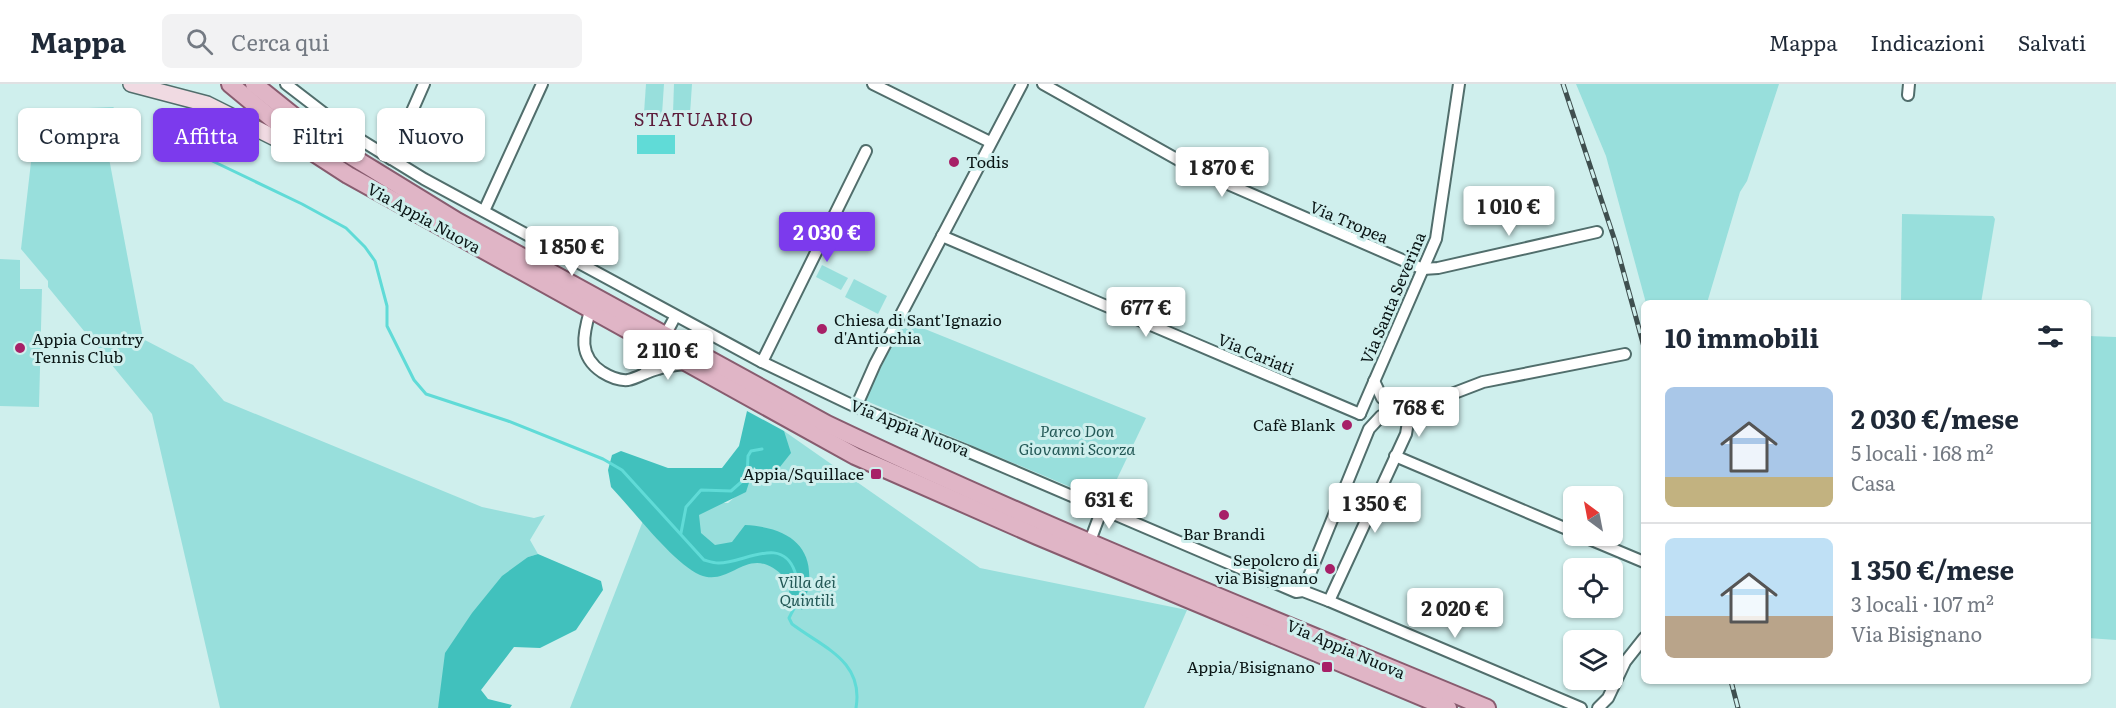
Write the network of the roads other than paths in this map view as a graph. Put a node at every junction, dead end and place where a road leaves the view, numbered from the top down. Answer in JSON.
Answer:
{"nodes":[{"id":1,"x":131,"y":84,"type":"edge"},
{"id":2,"x":230,"y":84,"type":"edge"},
{"id":3,"x":254,"y":84,"type":"edge"},
{"id":4,"x":286,"y":84,"type":"edge"},
{"id":5,"x":424,"y":84,"type":"edge"},
{"id":6,"x":542,"y":84,"type":"edge"},
{"id":7,"x":873,"y":84,"type":"edge"},
{"id":8,"x":1022,"y":84,"type":"edge"},
{"id":9,"x":1043,"y":84,"type":"edge"},
{"id":10,"x":1459,"y":84,"type":"edge"},
{"id":11,"x":177,"y":89,"type":"edge"},
{"id":12,"x":284,"y":108,"type":"edge"},
{"id":13,"x":413,"y":108,"type":"edge"},
{"id":14,"x":271,"y":117,"type":"edge"},
{"id":15,"x":271,"y":136,"type":"edge"},
{"id":16,"x":990,"y":142,"type":"junction"},
{"id":17,"x":377,"y":150,"type":"edge"},
{"id":18,"x":866,"y":151,"type":"dead end"},
{"id":19,"x":330,"y":162,"type":"edge"},
{"id":20,"x":361,"y":162,"type":"edge"},
{"id":21,"x":396,"y":162,"type":"edge"},
{"id":22,"x":484,"y":211,"type":"junction"},
{"id":23,"x":1597,"y":232,"type":"dead end"},
{"id":24,"x":942,"y":237,"type":"junction"},
{"id":25,"x":1423,"y":269,"type":"junction"},
{"id":26,"x":590,"y":311,"type":"junction"},
{"id":27,"x":675,"y":317,"type":"junction"},
{"id":28,"x":661,"y":342,"type":"junction"},
{"id":29,"x":1625,"y":354,"type":"dead end"},
{"id":30,"x":762,"y":362,"type":"junction"},
{"id":31,"x":686,"y":364,"type":"junction"},
{"id":32,"x":645,"y":373,"type":"junction"},
{"id":33,"x":1374,"y":381,"type":"junction"},
{"id":34,"x":856,"y":407,"type":"junction"},
{"id":35,"x":1410,"y":410,"type":"junction"},
{"id":36,"x":1360,"y":414,"type":"junction"},
{"id":37,"x":1369,"y":429,"type":"junction"},
{"id":38,"x":1395,"y":456,"type":"junction"},
{"id":39,"x":1102,"y":509,"type":"junction"},
{"id":40,"x":1563,"y":527,"type":"edge"},
{"id":41,"x":1090,"y":542,"type":"junction"},
{"id":42,"x":1605,"y":546,"type":"edge"},
{"id":43,"x":1641,"y":561,"type":"edge"},
{"id":44,"x":1303,"y":591,"type":"junction"},
{"id":45,"x":1329,"y":601,"type":"junction"},
{"id":46,"x":1641,"y":642,"type":"edge"},
{"id":47,"x":1567,"y":706,"type":"edge"},
{"id":48,"x":1448,"y":708,"type":"edge"},
{"id":49,"x":1486,"y":708,"type":"edge"},
{"id":50,"x":1581,"y":708,"type":"edge"},
{"id":51,"x":1598,"y":708,"type":"edge"}],
"edges":[{"from":1,"to":11,"type":"main road"},
{"from":2,"to":14,"type":"main road","name":"Via Appia Nuova"},
{"from":3,"to":12,"type":"main road","name":"Via Appia Nuova"},
{"from":4,"to":17,"type":"street","name":"Via Appia Nuova"},
{"from":5,"to":13,"type":"street"},
{"from":6,"to":22,"type":"street"},
{"from":7,"to":16,"type":"street"},
{"from":8,"to":16,"type":"street"},
{"from":9,"to":25,"type":"street","name":"Via Tropea"},
{"from":10,"to":25,"type":"street","name":"Via Santa Severina"},
{"from":11,"to":15,"type":"main road"},
{"from":16,"to":24,"type":"street"},
{"from":18,"to":30,"type":"street"},
{"from":19,"to":26,"type":"main road","name":"Via Appia Nuova"},
{"from":20,"to":28,"type":"main road","name":"Via Appia Nuova"},
{"from":21,"to":22,"type":"street","name":"Via Appia Nuova"},
{"from":22,"to":27,"type":"street","name":"Via Appia Nuova"},
{"from":23,"to":25,"type":"street"},
{"from":24,"to":34,"type":"street"},
{"from":24,"to":36,"type":"street","name":"Via Cariati"},
{"from":25,"to":33,"type":"street","name":"Via Santa Severina"},
{"from":26,"to":28,"type":"main road","name":"Via Appia Nuova"},
{"from":26,"to":32,"type":"street"},
{"from":27,"to":28,"type":"street"},
{"from":27,"to":30,"type":"street","name":"Via Appia Nuova"},
{"from":28,"to":31,"type":"main road","name":"Via Appia Nuova"},
{"from":28,"to":32,"type":"street"},
{"from":28,"to":41,"type":"main road","name":"Via Appia Nuova"},
{"from":29,"to":35,"type":"street"},
{"from":30,"to":34,"type":"street","name":"Via Appia Nuova"},
{"from":31,"to":32,"type":"street"},
{"from":31,"to":48,"type":"main road","name":"Via Appia Nuova"},
{"from":33,"to":35,"type":"street"},
{"from":33,"to":36,"type":"street","name":"Via Santa Severina"},
{"from":34,"to":39,"type":"street","name":"Via Appia Nuova"},
{"from":35,"to":37,"type":"street"},
{"from":35,"to":38,"type":"street"},
{"from":36,"to":37,"type":"street"},
{"from":37,"to":44,"type":"street"},
{"from":38,"to":40,"type":"street"},
{"from":38,"to":45,"type":"street"},
{"from":39,"to":41,"type":"street"},
{"from":39,"to":44,"type":"street","name":"Via Appia Nuova"},
{"from":41,"to":49,"type":"main road","name":"Via Appia Nuova"},
{"from":42,"to":43,"type":"street"},
{"from":44,"to":45,"type":"street","name":"Via Appia Nuova"},
{"from":45,"to":47,"type":"street","name":"Via Appia Nuova"},
{"from":46,"to":51,"type":"street"},
{"from":47,"to":50,"type":"street","name":"Via Appia Nuova"}]}
